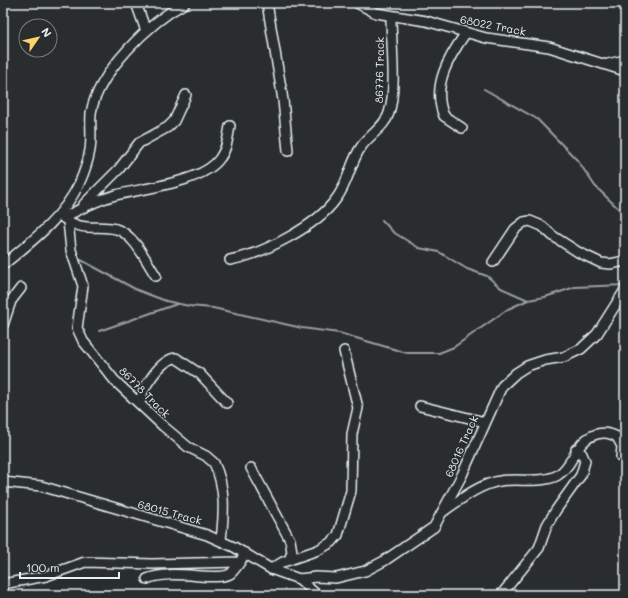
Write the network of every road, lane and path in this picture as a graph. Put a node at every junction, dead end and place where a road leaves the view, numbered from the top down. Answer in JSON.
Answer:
{"nodes":[{"id":1,"x":136,"y":3,"type":"edge"},
{"id":2,"x":185,"y":3,"type":"edge"},
{"id":3,"x":267,"y":3,"type":"edge"},
{"id":4,"x":357,"y":3,"type":"edge"},
{"id":5,"x":391,"y":16,"type":"junction"},
{"id":6,"x":146,"y":31,"type":"junction"},
{"id":7,"x":465,"y":34,"type":"junction"},
{"id":8,"x":625,"y":60,"type":"edge"},
{"id":9,"x":608,"y":64,"type":"junction"},
{"id":10,"x":625,"y":71,"type":"edge"},
{"id":11,"x":186,"y":94,"type":"dead end"},
{"id":12,"x":230,"y":126,"type":"dead end"},
{"id":13,"x":462,"y":128,"type":"dead end"},
{"id":14,"x":288,"y":151,"type":"dead end"},
{"id":15,"x":80,"y":208,"type":"junction"},
{"id":16,"x":63,"y":218,"type":"junction"},
{"id":17,"x":230,"y":260,"type":"dead end"},
{"id":18,"x":625,"y":261,"type":"edge"},
{"id":19,"x":493,"y":262,"type":"dead end"},
{"id":20,"x":3,"y":265,"type":"edge"},
{"id":21,"x":156,"y":276,"type":"dead end"},
{"id":22,"x":21,"y":288,"type":"dead end"},
{"id":23,"x":624,"y":294,"type":"edge"},
{"id":24,"x":3,"y":325,"type":"edge"},
{"id":25,"x":344,"y":351,"type":"dead end"},
{"id":26,"x":140,"y":403,"type":"junction"},
{"id":27,"x":227,"y":403,"type":"dead end"},
{"id":28,"x":420,"y":406,"type":"dead end"},
{"id":29,"x":485,"y":422,"type":"junction"},
{"id":30,"x":576,"y":449,"type":"junction"},
{"id":31,"x":621,"y":457,"type":"dead end"},
{"id":32,"x":251,"y":468,"type":"dead end"},
{"id":33,"x":3,"y":482,"type":"edge"},
{"id":34,"x":442,"y":511,"type":"junction"},
{"id":35,"x":221,"y":540,"type":"junction"},
{"id":36,"x":242,"y":558,"type":"junction"},
{"id":37,"x":289,"y":560,"type":"junction"},
{"id":38,"x":271,"y":569,"type":"junction"},
{"id":39,"x":147,"y":579,"type":"dead end"},
{"id":40,"x":299,"y":579,"type":"junction"},
{"id":41,"x":3,"y":584,"type":"edge"},
{"id":42,"x":317,"y":595,"type":"edge"},
{"id":43,"x":501,"y":595,"type":"edge"}],
"edges":[{"from":1,"to":6,"type":"street"},
{"from":2,"to":6,"type":"street"},
{"from":3,"to":14,"type":"street"},
{"from":4,"to":5,"type":"street","name":"68022 Track"},
{"from":5,"to":7,"type":"street","name":"68022 Track"},
{"from":5,"to":17,"type":"street","name":"86776 Track"},
{"from":6,"to":16,"type":"street"},
{"from":7,"to":9,"type":"street","name":"68022 Track"},
{"from":7,"to":13,"type":"street"},
{"from":8,"to":9,"type":"street"},
{"from":9,"to":10,"type":"street","name":"68022 Track"},
{"from":11,"to":15,"type":"street"},
{"from":12,"to":15,"type":"street"},
{"from":15,"to":16,"type":"street"},
{"from":16,"to":20,"type":"street"},
{"from":16,"to":21,"type":"street"},
{"from":16,"to":26,"type":"street","name":"86778 Track"},
{"from":18,"to":19,"type":"street"},
{"from":22,"to":24,"type":"street"},
{"from":23,"to":29,"type":"street","name":"68016 Track"},
{"from":25,"to":37,"type":"street"},
{"from":26,"to":27,"type":"street"},
{"from":26,"to":35,"type":"street","name":"86778 Track"},
{"from":28,"to":29,"type":"street"},
{"from":29,"to":34,"type":"street","name":"68016 Track"},
{"from":30,"to":31,"type":"street"},
{"from":30,"to":34,"type":"street"},
{"from":30,"to":43,"type":"street"},
{"from":32,"to":37,"type":"street"},
{"from":33,"to":35,"type":"street","name":"68015 Track"},
{"from":34,"to":40,"type":"street","name":"68016 Track"},
{"from":35,"to":36,"type":"street","name":"68015 Track"},
{"from":36,"to":38,"type":"street","name":"68015 Track"},
{"from":36,"to":39,"type":"street"},
{"from":36,"to":41,"type":"street"},
{"from":37,"to":38,"type":"street"},
{"from":38,"to":40,"type":"street","name":"68015 Track"},
{"from":40,"to":42,"type":"street","name":"68015 Track"}]}
